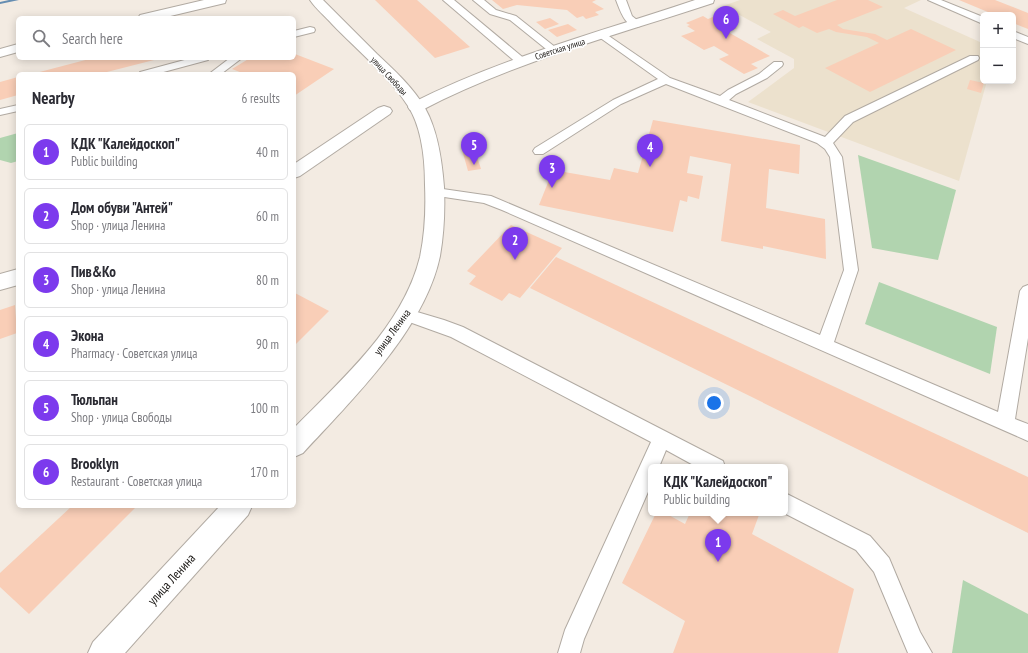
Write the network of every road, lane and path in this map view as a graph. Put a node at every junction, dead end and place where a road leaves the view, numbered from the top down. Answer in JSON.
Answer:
{"nodes":[{"id":1,"x":220,"y":0,"type":"edge"},
{"id":2,"x":316,"y":0,"type":"edge"},
{"id":3,"x":448,"y":0,"type":"edge"},
{"id":4,"x":478,"y":0,"type":"edge"},
{"id":5,"x":621,"y":0,"type":"edge"},
{"id":6,"x":708,"y":0,"type":"edge"},
{"id":7,"x":933,"y":0,"type":"edge"},
{"id":8,"x":153,"y":16,"type":"edge"},
{"id":9,"x":980,"y":20,"type":"edge"},
{"id":10,"x":637,"y":24,"type":"junction"},
{"id":11,"x":310,"y":30,"type":"dead end"},
{"id":12,"x":296,"y":34,"type":"edge"},
{"id":13,"x":603,"y":35,"type":"junction"},
{"id":14,"x":1016,"y":35,"type":"edge"},
{"id":15,"x":1028,"y":41,"type":"edge"},
{"id":16,"x":16,"y":48,"type":"edge"},
{"id":17,"x":555,"y":51,"type":"junction"},
{"id":18,"x":0,"y":52,"type":"edge"},
{"id":19,"x":974,"y":58,"type":"dead end"},
{"id":20,"x":196,"y":60,"type":"edge"},
{"id":21,"x":235,"y":60,"type":"edge"},
{"id":22,"x":522,"y":62,"type":"junction"},
{"id":23,"x":778,"y":64,"type":"dead end"},
{"id":24,"x":152,"y":72,"type":"edge"},
{"id":25,"x":216,"y":72,"type":"edge"},
{"id":26,"x":666,"y":80,"type":"junction"},
{"id":27,"x":721,"y":102,"type":"junction"},
{"id":28,"x":416,"y":107,"type":"junction"},
{"id":29,"x":16,"y":108,"type":"edge"},
{"id":30,"x":384,"y":111,"type":"dead end"},
{"id":31,"x":0,"y":112,"type":"edge"},
{"id":32,"x":827,"y":142,"type":"junction"},
{"id":33,"x":539,"y":152,"type":"dead end"},
{"id":34,"x":296,"y":171,"type":"edge"},
{"id":35,"x":436,"y":192,"type":"junction"},
{"id":36,"x":16,"y":278,"type":"edge"},
{"id":37,"x":0,"y":282,"type":"edge"},
{"id":38,"x":1028,"y":291,"type":"edge"},
{"id":39,"x":406,"y":315,"type":"junction"},
{"id":40,"x":825,"y":344,"type":"junction"},
{"id":41,"x":1005,"y":423,"type":"junction"},
{"id":42,"x":1028,"y":433,"type":"edge"},
{"id":43,"x":662,"y":439,"type":"junction"},
{"id":44,"x":296,"y":443,"type":"edge"},
{"id":45,"x":651,"y":464,"type":"edge"},
{"id":46,"x":710,"y":464,"type":"edge"},
{"id":47,"x":648,"y":470,"type":"edge"},
{"id":48,"x":788,"y":505,"type":"edge"},
{"id":49,"x":236,"y":508,"type":"edge"},
{"id":50,"x":104,"y":653,"type":"edge"},
{"id":51,"x":569,"y":653,"type":"edge"},
{"id":52,"x":921,"y":653,"type":"edge"}],
"edges":[{"from":1,"to":8,"type":"main road"},
{"from":2,"to":28,"type":"main road","name":"улица Свободы"},
{"from":3,"to":22,"type":"lane"},
{"from":4,"to":17,"type":"lane"},
{"from":5,"to":10,"type":"lane"},
{"from":6,"to":10,"type":"main road","name":"Советская улица"},
{"from":7,"to":9,"type":"lane"},
{"from":10,"to":13,"type":"main road","name":"Советская улица"},
{"from":11,"to":12,"type":"lane"},
{"from":13,"to":17,"type":"main road","name":"Советская улица"},
{"from":13,"to":26,"type":"lane"},
{"from":14,"to":15,"type":"lane"},
{"from":16,"to":18,"type":"main road"},
{"from":17,"to":22,"type":"main road","name":"Советская улица"},
{"from":19,"to":32,"type":"lane"},
{"from":20,"to":24,"type":"lane"},
{"from":21,"to":25,"type":"lane"},
{"from":22,"to":28,"type":"main road","name":"Советская улица"},
{"from":23,"to":27,"type":"lane"},
{"from":26,"to":27,"type":"lane"},
{"from":26,"to":33,"type":"lane"},
{"from":27,"to":32,"type":"lane"},
{"from":28,"to":35,"type":"main road","name":"улица Свободы"},
{"from":29,"to":31,"type":"lane"},
{"from":30,"to":34,"type":"main road"},
{"from":32,"to":40,"type":"lane"},
{"from":35,"to":39,"type":"main road","name":"улица Ленина"},
{"from":35,"to":40,"type":"lane"},
{"from":36,"to":37,"type":"main road"},
{"from":38,"to":41,"type":"lane"},
{"from":39,"to":43,"type":"lane"},
{"from":39,"to":44,"type":"main road","name":"улица Ленина"},
{"from":40,"to":41,"type":"lane"},
{"from":41,"to":42,"type":"lane"},
{"from":43,"to":45,"type":"lane"},
{"from":43,"to":46,"type":"lane"},
{"from":47,"to":51,"type":"lane"},
{"from":48,"to":52,"type":"lane"},
{"from":49,"to":50,"type":"main road","name":"улица Ленина"}]}
